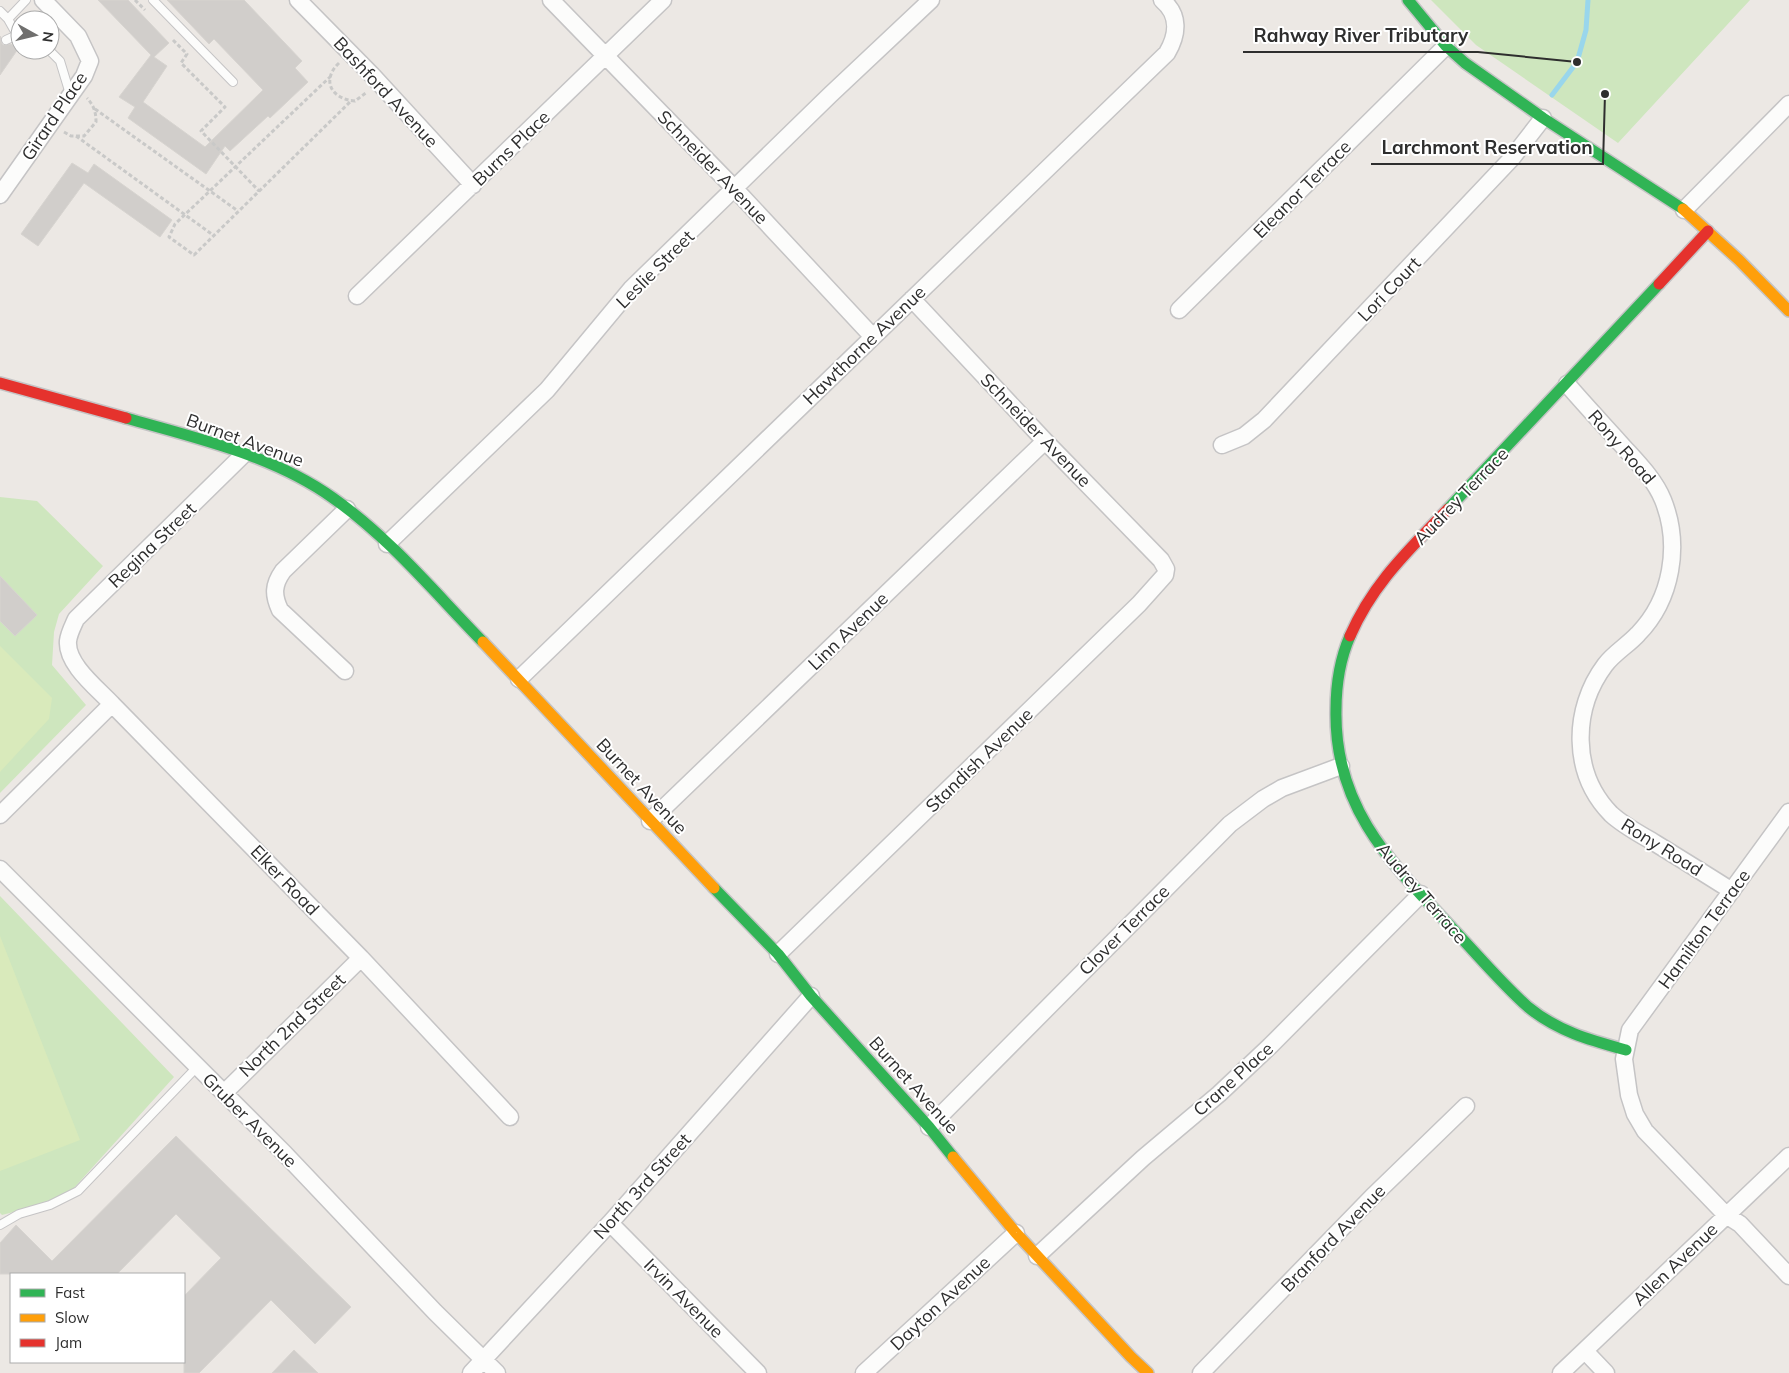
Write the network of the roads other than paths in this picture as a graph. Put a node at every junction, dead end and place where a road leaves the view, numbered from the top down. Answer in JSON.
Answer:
{"nodes":[{"id":1,"x":26,"y":0,"type":"edge"},
{"id":2,"x":153,"y":0,"type":"edge"},
{"id":3,"x":298,"y":0,"type":"edge"},
{"id":4,"x":551,"y":0,"type":"edge"},
{"id":5,"x":663,"y":0,"type":"edge"},
{"id":6,"x":931,"y":0,"type":"edge"},
{"id":7,"x":1162,"y":0,"type":"edge"},
{"id":8,"x":1408,"y":0,"type":"edge"},
{"id":9,"x":45,"y":1,"type":"edge"},
{"id":10,"x":0,"y":11,"type":"edge"},
{"id":11,"x":8,"y":19,"type":"junction"},
{"id":12,"x":10,"y":22,"type":"edge"},
{"id":13,"x":10,"y":38,"type":"edge"},
{"id":14,"x":6,"y":40,"type":"dead end"},
{"id":15,"x":1446,"y":46,"type":"junction"},
{"id":16,"x":605,"y":56,"type":"junction"},
{"id":17,"x":60,"y":60,"type":"edge"},
{"id":18,"x":234,"y":82,"type":"dead end"},
{"id":19,"x":72,"y":92,"type":"junction"},
{"id":20,"x":1789,"y":104,"type":"edge"},
{"id":21,"x":1543,"y":118,"type":"junction"},
{"id":22,"x":473,"y":185,"type":"junction"},
{"id":23,"x":736,"y":189,"type":"junction"},
{"id":24,"x":1,"y":192,"type":"edge"},
{"id":25,"x":1684,"y":210,"type":"junction"},
{"id":26,"x":1708,"y":231,"type":"junction"},
{"id":27,"x":357,"y":296,"type":"dead end"},
{"id":28,"x":912,"y":299,"type":"junction"},
{"id":29,"x":1179,"y":310,"type":"dead end"},
{"id":30,"x":1789,"y":311,"type":"edge"},
{"id":31,"x":873,"y":337,"type":"junction"},
{"id":32,"x":0,"y":383,"type":"edge"},
{"id":33,"x":1567,"y":384,"type":"junction"},
{"id":34,"x":1045,"y":441,"type":"junction"},
{"id":35,"x":1222,"y":445,"type":"dead end"},
{"id":36,"x":244,"y":454,"type":"junction"},
{"id":37,"x":347,"y":509,"type":"junction"},
{"id":38,"x":387,"y":544,"type":"junction"},
{"id":39,"x":1160,"y":560,"type":"joint"},
{"id":40,"x":68,"y":641,"type":"joint"},
{"id":41,"x":345,"y":671,"type":"dead end"},
{"id":42,"x":519,"y":679,"type":"junction"},
{"id":43,"x":112,"y":704,"type":"junction"},
{"id":44,"x":1341,"y":766,"type":"junction"},
{"id":45,"x":1789,"y":812,"type":"edge"},
{"id":46,"x":0,"y":815,"type":"edge"},
{"id":47,"x":650,"y":821,"type":"junction"},
{"id":48,"x":0,"y":869,"type":"edge"},
{"id":49,"x":1732,"y":891,"type":"junction"},
{"id":50,"x":1421,"y":894,"type":"junction"},
{"id":51,"x":778,"y":954,"type":"junction"},
{"id":52,"x":361,"y":958,"type":"junction"},
{"id":53,"x":811,"y":996,"type":"junction"},
{"id":54,"x":1626,"y":1050,"type":"junction"},
{"id":55,"x":197,"y":1067,"type":"junction"},
{"id":56,"x":224,"y":1093,"type":"junction"},
{"id":57,"x":1466,"y":1106,"type":"dead end"},
{"id":58,"x":510,"y":1117,"type":"dead end"},
{"id":59,"x":929,"y":1127,"type":"junction"},
{"id":60,"x":1789,"y":1156,"type":"edge"},
{"id":61,"x":1726,"y":1215,"type":"junction"},
{"id":62,"x":610,"y":1223,"type":"junction"},
{"id":63,"x":0,"y":1225,"type":"edge"},
{"id":64,"x":1016,"y":1233,"type":"junction"},
{"id":65,"x":1037,"y":1256,"type":"junction"},
{"id":66,"x":1789,"y":1276,"type":"edge"},
{"id":67,"x":1584,"y":1351,"type":"junction"},
{"id":68,"x":483,"y":1359,"type":"junction"},
{"id":69,"x":471,"y":1373,"type":"edge"},
{"id":70,"x":497,"y":1373,"type":"edge"},
{"id":71,"x":758,"y":1373,"type":"edge"},
{"id":72,"x":864,"y":1373,"type":"edge"},
{"id":73,"x":1148,"y":1373,"type":"edge"},
{"id":74,"x":1201,"y":1373,"type":"edge"},
{"id":75,"x":1561,"y":1373,"type":"edge"},
{"id":76,"x":1606,"y":1373,"type":"edge"}],
"edges":[{"from":1,"to":11,"type":"lane"},
{"from":2,"to":18,"type":"lane"},
{"from":3,"to":22,"type":"street","name":"Bashford Avenue"},
{"from":4,"to":16,"type":"street","name":"Schneider Avenue"},
{"from":5,"to":16,"type":"street","name":"Burns Place"},
{"from":6,"to":23,"type":"street","name":"Leslie Street"},
{"from":7,"to":28,"type":"street","name":"Hawthorne Avenue"},
{"from":8,"to":15,"type":"street"},
{"from":9,"to":19,"type":"street","name":"Girard Place"},
{"from":10,"to":11,"type":"lane"},
{"from":11,"to":12,"type":"lane"},
{"from":13,"to":14,"type":"lane"},
{"from":15,"to":21,"type":"street"},
{"from":15,"to":29,"type":"street","name":"Eleanor Terrace"},
{"from":16,"to":22,"type":"street","name":"Burns Place"},
{"from":16,"to":23,"type":"street","name":"Schneider Avenue"},
{"from":17,"to":19,"type":"lane"},
{"from":19,"to":24,"type":"street","name":"Girard Place"},
{"from":20,"to":25,"type":"street"},
{"from":21,"to":25,"type":"street"},
{"from":21,"to":35,"type":"street","name":"Lori Court"},
{"from":22,"to":27,"type":"street","name":"Burns Place"},
{"from":23,"to":31,"type":"street","name":"Schneider Avenue"},
{"from":23,"to":38,"type":"street","name":"Leslie Street"},
{"from":25,"to":26,"type":"street"},
{"from":26,"to":30,"type":"street"},
{"from":26,"to":33,"type":"street","name":"Audrey Terrace"},
{"from":28,"to":31,"type":"street","name":"Hawthorne Avenue"},
{"from":28,"to":34,"type":"street","name":"Schneider Avenue"},
{"from":31,"to":42,"type":"street","name":"Hawthorne Avenue"},
{"from":32,"to":36,"type":"street","name":"Burnet Avenue"},
{"from":33,"to":44,"type":"street","name":"Audrey Terrace"},
{"from":33,"to":49,"type":"street","name":"Rony Road"},
{"from":34,"to":39,"type":"street","name":"Schneider Avenue"},
{"from":34,"to":47,"type":"street","name":"Linn Avenue"},
{"from":36,"to":37,"type":"street","name":"Burnet Avenue"},
{"from":36,"to":40,"type":"street","name":"Regina Street"},
{"from":37,"to":38,"type":"street","name":"Burnet Avenue"},
{"from":37,"to":41,"type":"street"},
{"from":38,"to":42,"type":"street","name":"Burnet Avenue"},
{"from":39,"to":51,"type":"street","name":"Standish Avenue"},
{"from":40,"to":43,"type":"street","name":"Elker Road"},
{"from":42,"to":47,"type":"street","name":"Burnet Avenue"},
{"from":43,"to":46,"type":"street"},
{"from":43,"to":52,"type":"street","name":"Elker Road"},
{"from":44,"to":50,"type":"street","name":"Audrey Terrace"},
{"from":44,"to":59,"type":"street","name":"Clover Terrace"},
{"from":45,"to":49,"type":"street","name":"Hamilton Terrace"},
{"from":47,"to":51,"type":"street","name":"Burnet Avenue"},
{"from":48,"to":55,"type":"street","name":"Gruber Avenue"},
{"from":49,"to":54,"type":"street","name":"Hamilton Terrace"},
{"from":50,"to":54,"type":"street","name":"Audrey Terrace"},
{"from":50,"to":65,"type":"street","name":"Crane Place"},
{"from":51,"to":53,"type":"street","name":"Burnet Avenue"},
{"from":52,"to":56,"type":"street","name":"North 2nd Street"},
{"from":52,"to":58,"type":"street","name":"Elker Road"},
{"from":53,"to":59,"type":"street","name":"Burnet Avenue"},
{"from":53,"to":62,"type":"street","name":"North 3rd Street"},
{"from":54,"to":61,"type":"street"},
{"from":55,"to":56,"type":"street","name":"Gruber Avenue"},
{"from":55,"to":63,"type":"lane"},
{"from":56,"to":68,"type":"street","name":"Gruber Avenue"},
{"from":57,"to":74,"type":"street","name":"Branford Avenue"},
{"from":59,"to":64,"type":"street","name":"Burnet Avenue"},
{"from":60,"to":61,"type":"street","name":"Allen Avenue"},
{"from":61,"to":66,"type":"street"},
{"from":61,"to":67,"type":"street","name":"Allen Avenue"},
{"from":62,"to":68,"type":"street","name":"North 3rd Street"},
{"from":62,"to":71,"type":"street","name":"Irvin Avenue"},
{"from":64,"to":65,"type":"street","name":"Burnet Avenue"},
{"from":64,"to":72,"type":"street","name":"Dayton Avenue"},
{"from":65,"to":73,"type":"street","name":"Burnet Avenue"},
{"from":67,"to":75,"type":"street","name":"Allen Avenue"},
{"from":67,"to":76,"type":"street"},
{"from":68,"to":69,"type":"street","name":"North 3rd Street"},
{"from":68,"to":70,"type":"street","name":"Gruber Avenue"}]}
